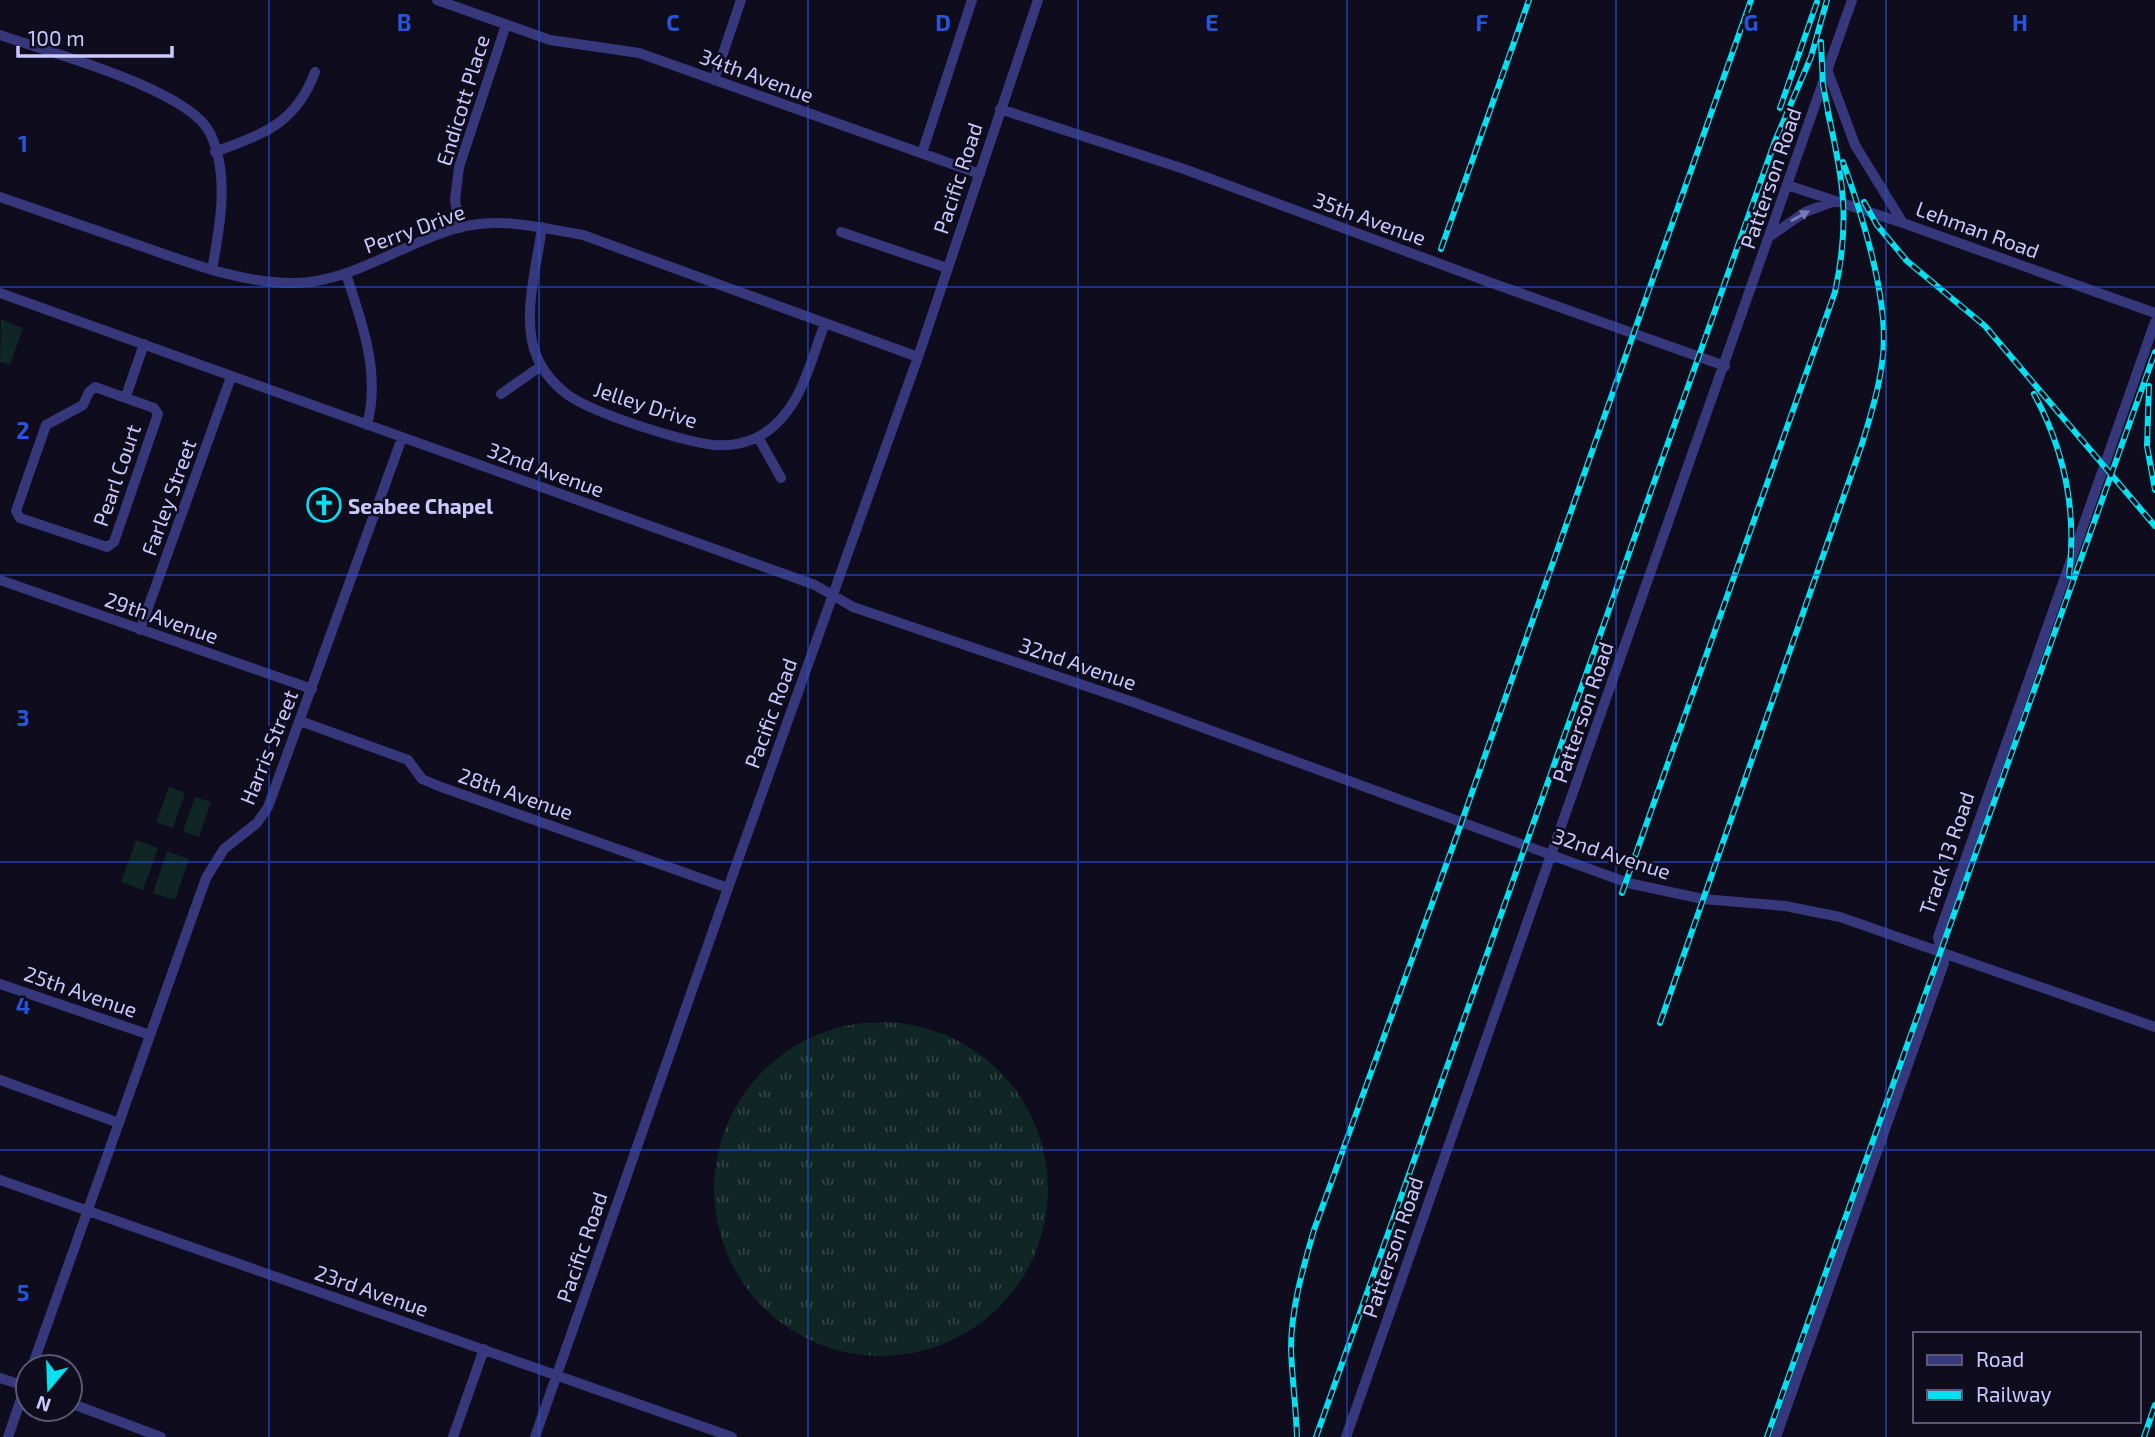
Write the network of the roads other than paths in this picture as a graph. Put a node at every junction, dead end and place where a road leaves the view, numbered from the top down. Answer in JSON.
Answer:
{"nodes":[{"id":1,"x":437,"y":0,"type":"edge"},
{"id":2,"x":741,"y":0,"type":"edge"},
{"id":3,"x":972,"y":0,"type":"edge"},
{"id":4,"x":1038,"y":0,"type":"edge"},
{"id":5,"x":1852,"y":0,"type":"edge"},
{"id":6,"x":463,"y":4,"type":"edge"},
{"id":7,"x":506,"y":25,"type":"junction"},
{"id":8,"x":0,"y":35,"type":"edge"},
{"id":9,"x":1828,"y":71,"type":"junction"},
{"id":10,"x":315,"y":72,"type":"dead end"},
{"id":11,"x":714,"y":80,"type":"junction"},
{"id":12,"x":1000,"y":109,"type":"junction"},
{"id":13,"x":215,"y":152,"type":"junction"},
{"id":14,"x":922,"y":153,"type":"junction"},
{"id":15,"x":980,"y":174,"type":"junction"},
{"id":16,"x":1787,"y":185,"type":"junction"},
{"id":17,"x":0,"y":197,"type":"edge"},
{"id":18,"x":1835,"y":201,"type":"junction"},
{"id":19,"x":1903,"y":223,"type":"junction"},
{"id":20,"x":542,"y":227,"type":"junction"},
{"id":21,"x":460,"y":228,"type":"junction"},
{"id":22,"x":841,"y":232,"type":"dead end"},
{"id":23,"x":1769,"y":237,"type":"junction"},
{"id":24,"x":947,"y":268,"type":"junction"},
{"id":25,"x":212,"y":270,"type":"junction"},
{"id":26,"x":346,"y":274,"type":"junction"},
{"id":27,"x":0,"y":293,"type":"edge"},
{"id":28,"x":2155,"y":313,"type":"edge"},
{"id":29,"x":2155,"y":322,"type":"edge"},
{"id":30,"x":825,"y":323,"type":"junction"},
{"id":31,"x":144,"y":344,"type":"junction"},
{"id":32,"x":918,"y":357,"type":"junction"},
{"id":33,"x":541,"y":366,"type":"junction"},
{"id":34,"x":1725,"y":366,"type":"junction"},
{"id":35,"x":231,"y":377,"type":"junction"},
{"id":36,"x":500,"y":394,"type":"dead end"},
{"id":37,"x":126,"y":396,"type":"junction"},
{"id":38,"x":367,"y":425,"type":"junction"},
{"id":39,"x":758,"y":437,"type":"junction"},
{"id":40,"x":401,"y":438,"type":"junction"},
{"id":41,"x":780,"y":478,"type":"dead end"},
{"id":42,"x":0,"y":580,"type":"edge"},
{"id":43,"x":834,"y":595,"type":"junction"},
{"id":44,"x":140,"y":630,"type":"junction"},
{"id":45,"x":312,"y":689,"type":"junction"},
{"id":46,"x":300,"y":721,"type":"junction"},
{"id":47,"x":1552,"y":854,"type":"junction"},
{"id":48,"x":728,"y":888,"type":"junction"},
{"id":49,"x":1941,"y":953,"type":"junction"},
{"id":50,"x":0,"y":984,"type":"edge"},
{"id":51,"x":2155,"y":1027,"type":"edge"},
{"id":52,"x":150,"y":1035,"type":"junction"},
{"id":53,"x":0,"y":1080,"type":"edge"},
{"id":54,"x":119,"y":1123,"type":"junction"},
{"id":55,"x":0,"y":1180,"type":"edge"},
{"id":56,"x":88,"y":1211,"type":"junction"},
{"id":57,"x":484,"y":1349,"type":"junction"},
{"id":58,"x":37,"y":1353,"type":"edge"},
{"id":59,"x":556,"y":1375,"type":"junction"},
{"id":60,"x":84,"y":1408,"type":"edge"},
{"id":61,"x":14,"y":1420,"type":"edge"},
{"id":62,"x":8,"y":1437,"type":"edge"},
{"id":63,"x":161,"y":1437,"type":"edge"},
{"id":64,"x":453,"y":1437,"type":"edge"},
{"id":65,"x":535,"y":1437,"type":"edge"},
{"id":66,"x":732,"y":1437,"type":"edge"},
{"id":67,"x":1346,"y":1437,"type":"edge"},
{"id":68,"x":1776,"y":1437,"type":"edge"}],
"edges":[{"from":1,"to":6,"type":"street","name":"34th Avenue"},
{"from":2,"to":11,"type":"street"},
{"from":3,"to":14,"type":"street"},
{"from":4,"to":12,"type":"street","name":"Pacific Road"},
{"from":5,"to":9,"type":"street","name":"Patterson Road"},
{"from":6,"to":7,"type":"street","name":"34th Avenue"},
{"from":7,"to":11,"type":"street","name":"34th Avenue"},
{"from":7,"to":21,"type":"street","name":"Endicott Place"},
{"from":8,"to":13,"type":"street"},
{"from":9,"to":16,"type":"street","name":"Patterson Road"},
{"from":9,"to":19,"type":"street"},
{"from":10,"to":13,"type":"street"},
{"from":11,"to":14,"type":"street","name":"34th Avenue"},
{"from":12,"to":15,"type":"street","name":"Pacific Road"},
{"from":12,"to":34,"type":"street","name":"35th Avenue"},
{"from":13,"to":25,"type":"street"},
{"from":14,"to":15,"type":"street","name":"34th Avenue"},
{"from":15,"to":24,"type":"street","name":"Pacific Road"},
{"from":16,"to":18,"type":"street","name":"Lehman Road"},
{"from":16,"to":23,"type":"street","name":"Patterson Road"},
{"from":17,"to":25,"type":"street","name":"Perry Drive"},
{"from":18,"to":19,"type":"street","name":"Lehman Road"},
{"from":23,"to":18,"type":"street","one_way":true},
{"from":19,"to":28,"type":"street","name":"Lehman Road"},
{"from":20,"to":21,"type":"street","name":"Perry Drive"},
{"from":20,"to":30,"type":"street","name":"Perry Drive"},
{"from":20,"to":33,"type":"street","name":"Jelley Drive"},
{"from":21,"to":26,"type":"street","name":"Perry Drive"},
{"from":22,"to":24,"type":"street"},
{"from":23,"to":34,"type":"street","name":"Patterson Road"},
{"from":24,"to":32,"type":"street","name":"Pacific Road"},
{"from":25,"to":26,"type":"street","name":"Perry Drive"},
{"from":26,"to":38,"type":"street"},
{"from":27,"to":31,"type":"street","name":"32nd Avenue"},
{"from":29,"to":49,"type":"street","name":"Track 13 Road"},
{"from":30,"to":32,"type":"street","name":"Perry Drive"},
{"from":30,"to":39,"type":"street"},
{"from":31,"to":35,"type":"street","name":"32nd Avenue"},
{"from":31,"to":37,"type":"street","name":"Pearl Court"},
{"from":32,"to":43,"type":"street","name":"Pacific Road"},
{"from":33,"to":36,"type":"street"},
{"from":33,"to":39,"type":"street","name":"Jelley Drive"},
{"from":34,"to":47,"type":"street","name":"Patterson Road"},
{"from":35,"to":38,"type":"street","name":"32nd Avenue"},
{"from":35,"to":44,"type":"street","name":"Farley Street"},
{"from":37,"to":37,"type":"street","name":"Pearl Court"},
{"from":38,"to":40,"type":"street","name":"32nd Avenue"},
{"from":39,"to":41,"type":"street"},
{"from":40,"to":43,"type":"street","name":"32nd Avenue"},
{"from":40,"to":45,"type":"street","name":"Harris Street"},
{"from":42,"to":44,"type":"street","name":"29th Avenue"},
{"from":43,"to":47,"type":"street","name":"32nd Avenue"},
{"from":43,"to":48,"type":"street","name":"Pacific Road"},
{"from":44,"to":45,"type":"street","name":"29th Avenue"},
{"from":45,"to":46,"type":"street","name":"Harris Street"},
{"from":46,"to":48,"type":"street","name":"28th Avenue"},
{"from":46,"to":52,"type":"street","name":"Harris Street"},
{"from":47,"to":49,"type":"street","name":"32nd Avenue"},
{"from":47,"to":67,"type":"street","name":"Patterson Road"},
{"from":48,"to":59,"type":"street","name":"Pacific Road"},
{"from":49,"to":51,"type":"street","name":"32nd Avenue"},
{"from":49,"to":68,"type":"street","name":"Track 13 Road"},
{"from":50,"to":52,"type":"street","name":"25th Avenue"},
{"from":52,"to":54,"type":"street","name":"Harris Street"},
{"from":53,"to":54,"type":"street"},
{"from":54,"to":56,"type":"street","name":"Harris Street"},
{"from":55,"to":56,"type":"street","name":"23rd Avenue"},
{"from":56,"to":57,"type":"street","name":"23rd Avenue"},
{"from":56,"to":58,"type":"street","name":"Harris Street"},
{"from":57,"to":59,"type":"street","name":"23rd Avenue"},
{"from":57,"to":64,"type":"street"},
{"from":59,"to":65,"type":"street","name":"Pacific Road"},
{"from":59,"to":66,"type":"street","name":"23rd Avenue"},
{"from":60,"to":63,"type":"street"},
{"from":61,"to":62,"type":"street"}]}
